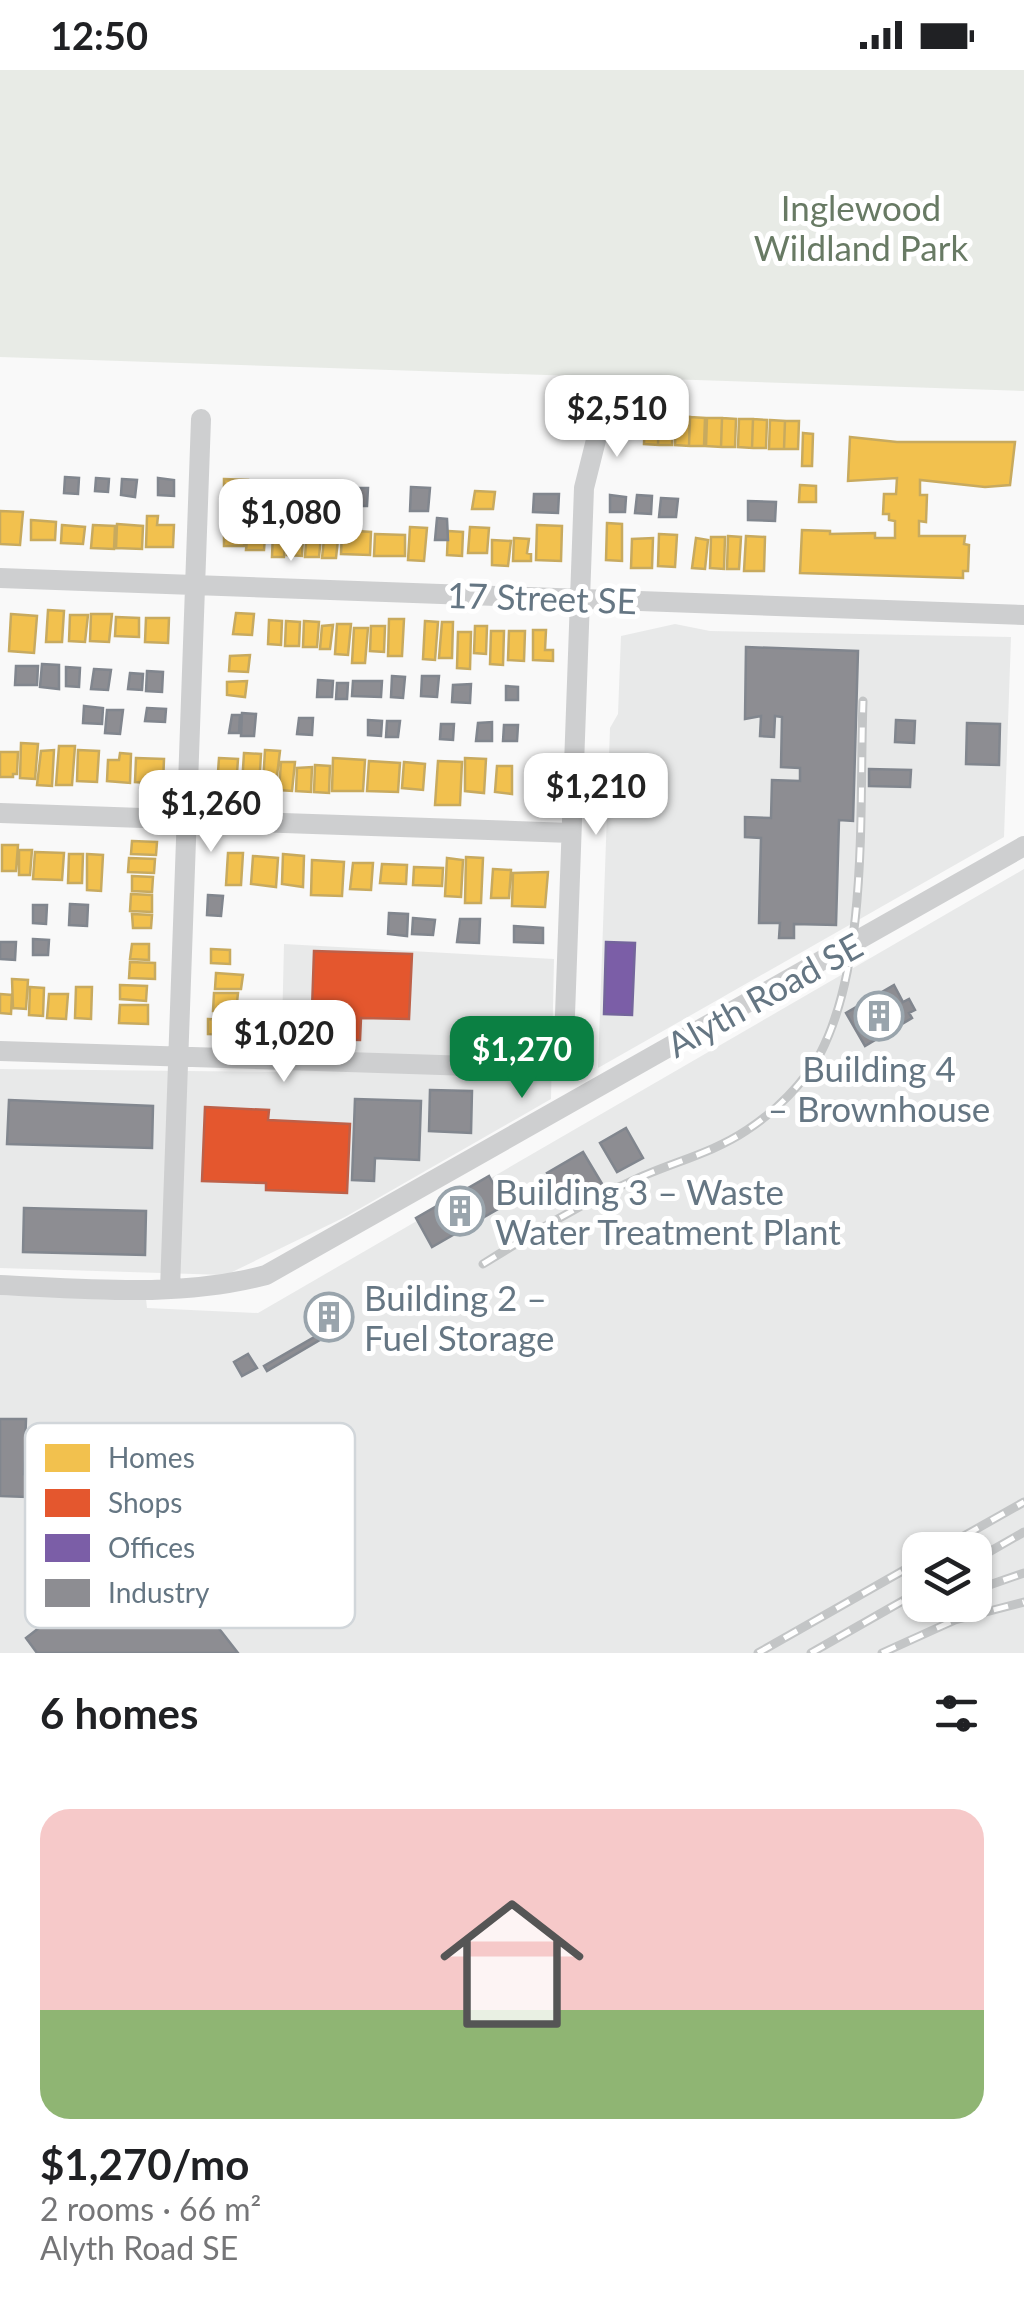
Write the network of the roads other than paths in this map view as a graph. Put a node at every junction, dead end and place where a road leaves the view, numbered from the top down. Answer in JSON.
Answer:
{"nodes":[{"id":1,"x":200,"y":419,"type":"dead end"},
{"id":2,"x":601,"y":420,"type":"dead end"},
{"id":3,"x":0,"y":578,"type":"edge"},
{"id":4,"x":196,"y":586,"type":"junction"},
{"id":5,"x":580,"y":598,"type":"junction"},
{"id":6,"x":1024,"y":615,"type":"edge"},
{"id":7,"x":0,"y":812,"type":"edge"},
{"id":8,"x":187,"y":819,"type":"junction"},
{"id":9,"x":572,"y":833,"type":"junction"},
{"id":10,"x":1024,"y":846,"type":"edge"},
{"id":11,"x":0,"y":1051,"type":"edge"},
{"id":12,"x":178,"y":1056,"type":"junction"},
{"id":13,"x":0,"y":1284,"type":"edge"},
{"id":14,"x":170,"y":1290,"type":"junction"}],
"edges":[{"from":1,"to":4,"type":"street"},
{"from":2,"to":5,"type":"street"},
{"from":3,"to":4,"type":"street","name":"17 Street SE"},
{"from":4,"to":5,"type":"street","name":"17 Street SE"},
{"from":4,"to":8,"type":"street"},
{"from":5,"to":6,"type":"street","name":"17 Street SE"},
{"from":5,"to":9,"type":"street"},
{"from":7,"to":8,"type":"street"},
{"from":8,"to":9,"type":"street"},
{"from":8,"to":12,"type":"street"},
{"from":9,"to":12,"type":"street"},
{"from":10,"to":14,"type":"street","name":"Alyth Road SE"},
{"from":11,"to":12,"type":"street"},
{"from":12,"to":14,"type":"street"},
{"from":13,"to":14,"type":"street","name":"Alyth Road SE"}]}
